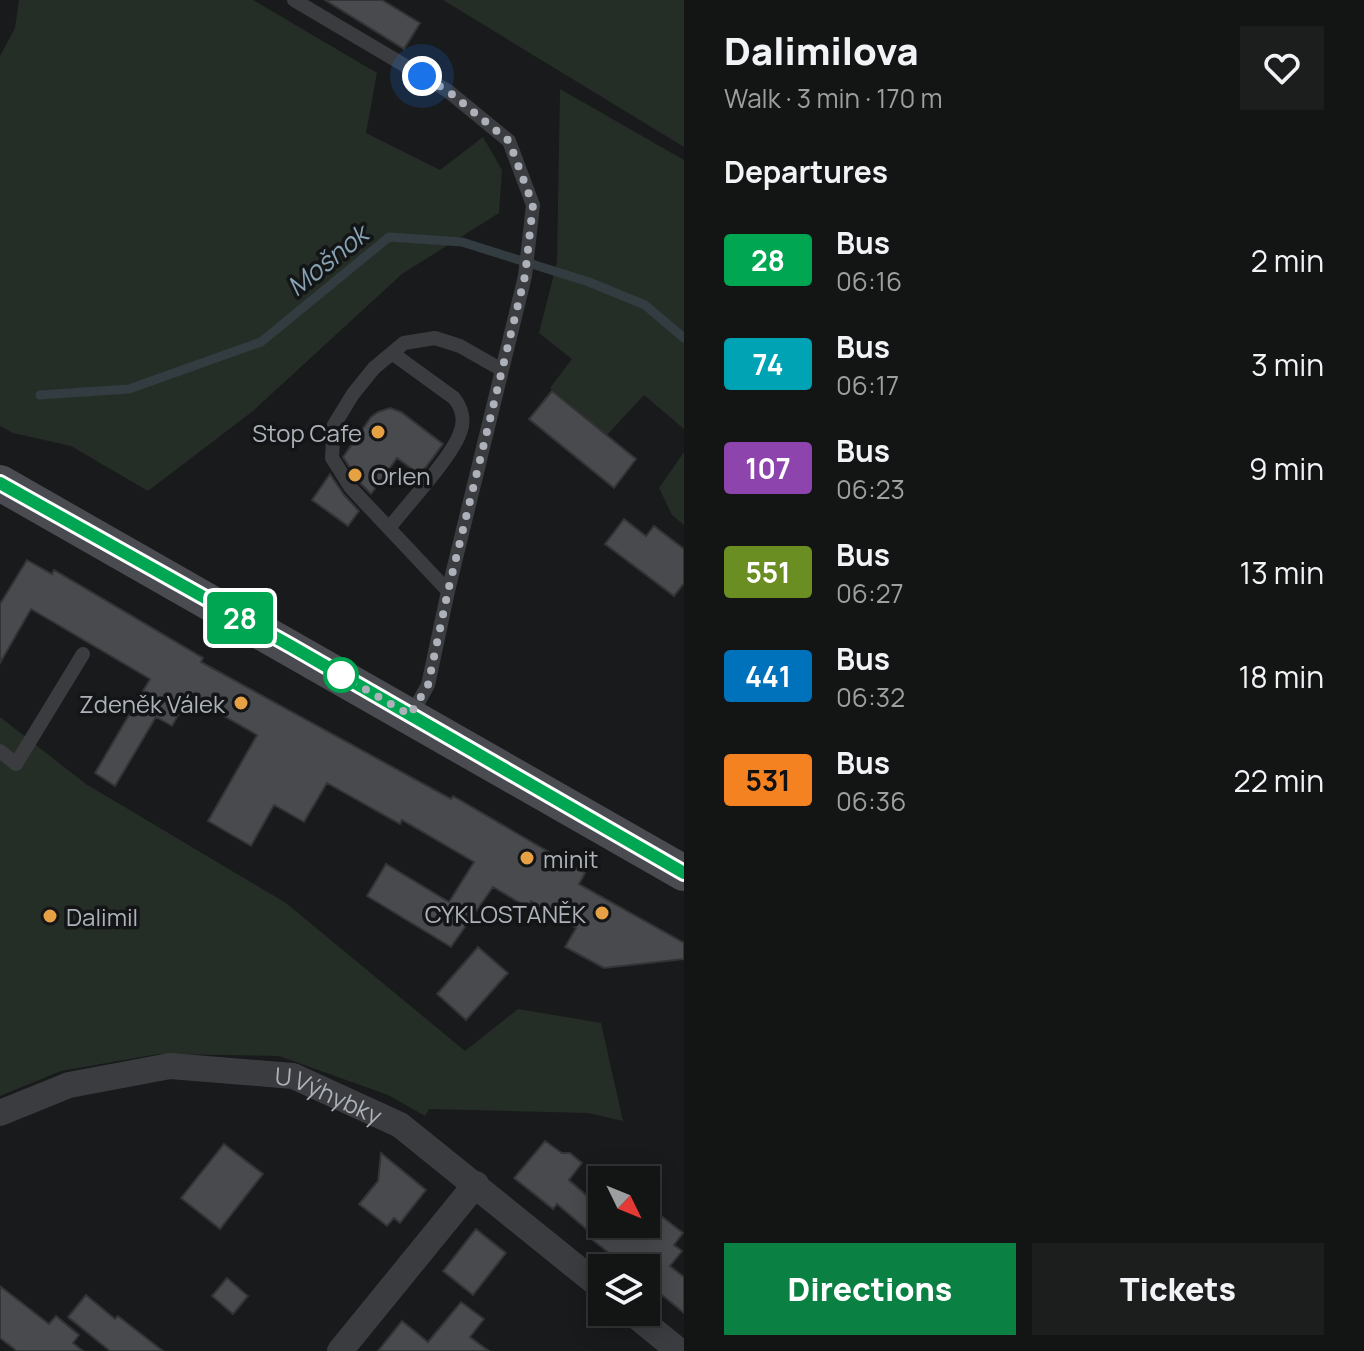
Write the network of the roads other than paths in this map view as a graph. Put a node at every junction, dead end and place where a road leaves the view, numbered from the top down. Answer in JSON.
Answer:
{"nodes":[{"id":1,"x":294,"y":0,"type":"edge"},
{"id":2,"x":392,"y":353,"type":"junction"},
{"id":3,"x":502,"y":370,"type":"junction"},
{"id":4,"x":2,"y":488,"type":"edge"},
{"id":5,"x":389,"y":528,"type":"junction"},
{"id":6,"x":448,"y":591,"type":"junction"},
{"id":7,"x":83,"y":654,"type":"dead end"},
{"id":8,"x":410,"y":715,"type":"junction"},
{"id":9,"x":0,"y":751,"type":"edge"},
{"id":10,"x":684,"y":873,"type":"edge"},
{"id":11,"x":0,"y":1113,"type":"edge"},
{"id":12,"x":476,"y":1184,"type":"junction"},
{"id":13,"x":588,"y":1276,"type":"edge"},
{"id":14,"x":648,"y":1326,"type":"edge"},
{"id":15,"x":340,"y":1351,"type":"edge"},
{"id":16,"x":679,"y":1351,"type":"edge"}],
"edges":[{"from":1,"to":3,"type":"lane"},
{"from":2,"to":3,"type":"lane"},
{"from":2,"to":5,"type":"lane"},
{"from":2,"to":5,"type":"lane"},
{"from":3,"to":6,"type":"lane"},
{"from":4,"to":8,"type":"main road"},
{"from":5,"to":6,"type":"lane"},
{"from":6,"to":8,"type":"lane"},
{"from":7,"to":9,"type":"lane"},
{"from":8,"to":10,"type":"main road"},
{"from":11,"to":12,"type":"street","name":"U Výhybky"},
{"from":12,"to":13,"type":"street","name":"U Výhybky"},
{"from":12,"to":15,"type":"street"},
{"from":14,"to":16,"type":"street"}]}
